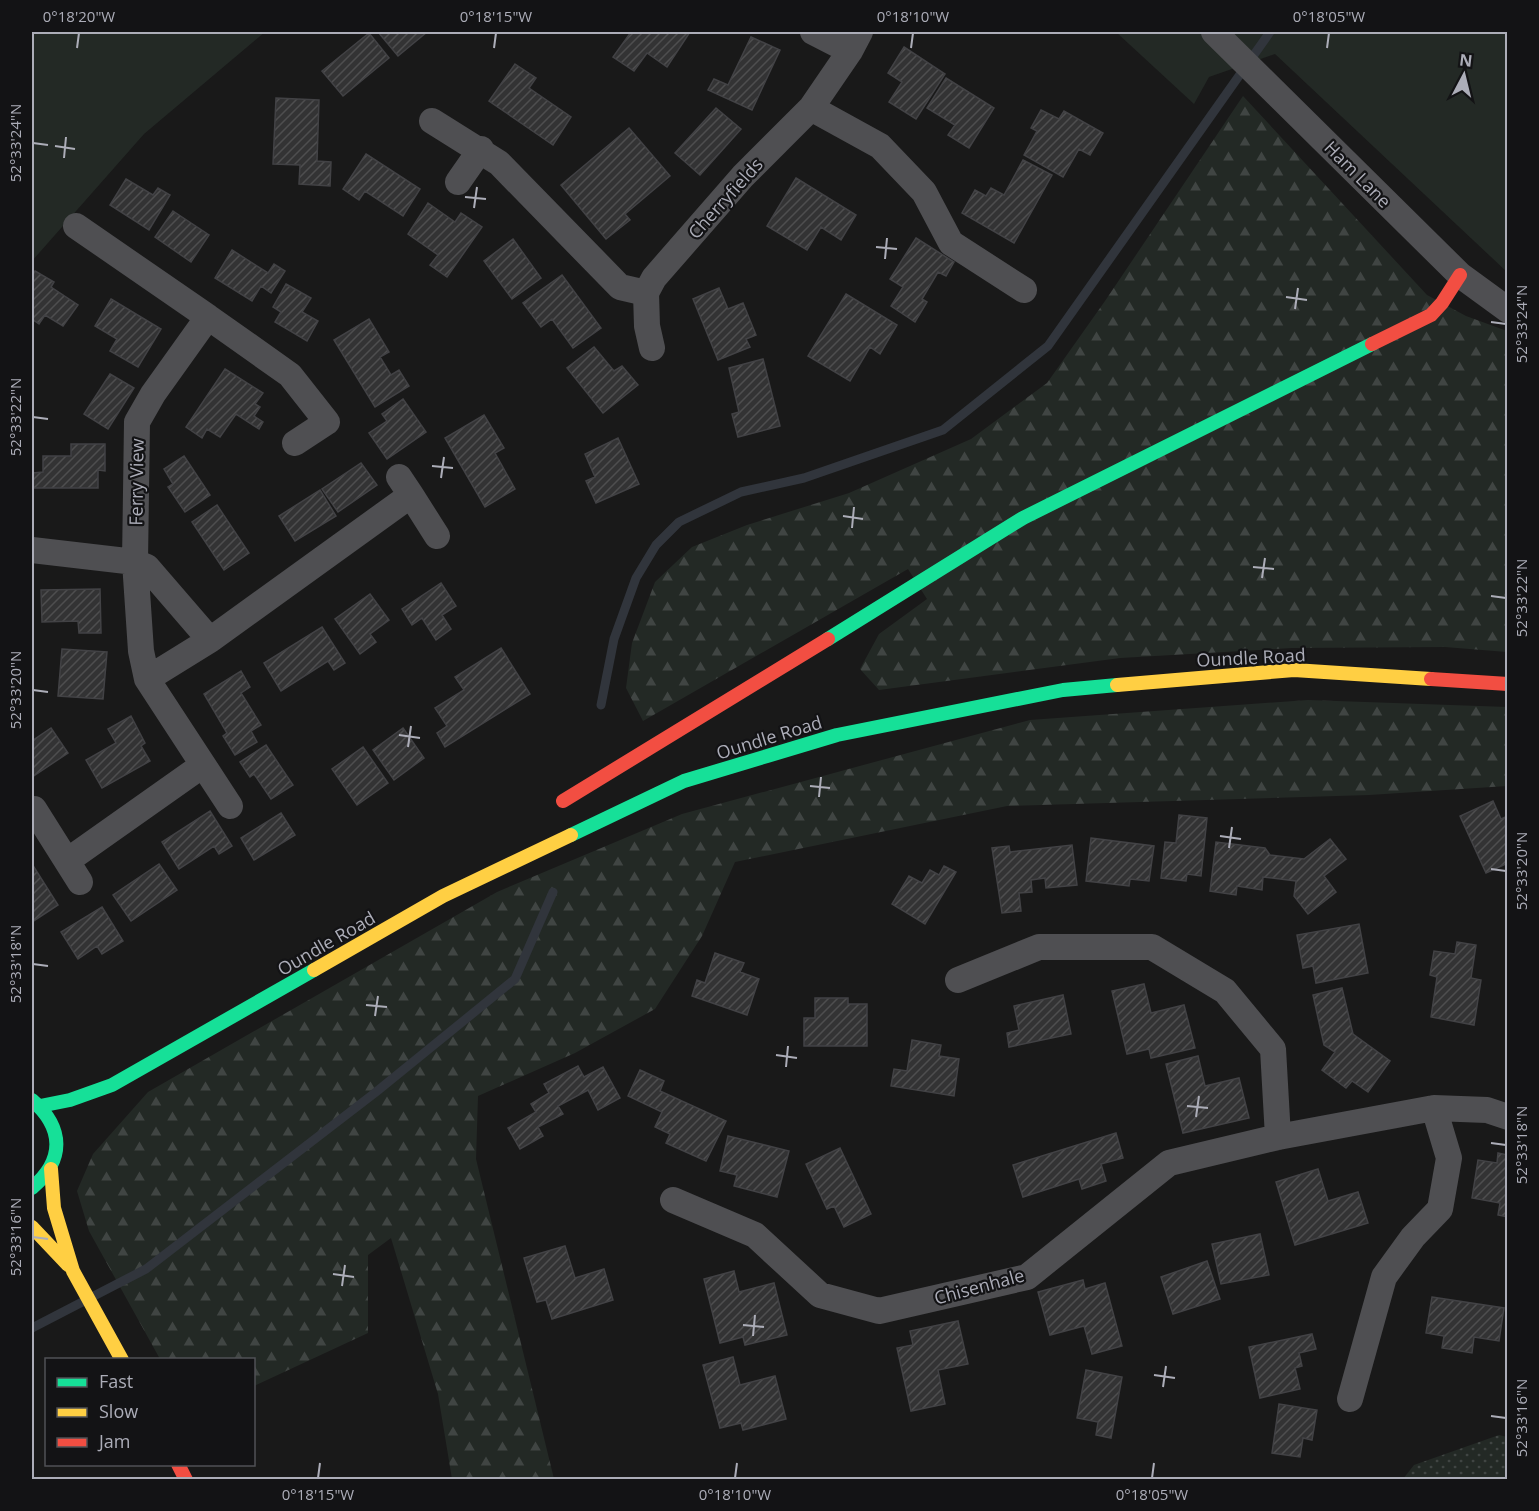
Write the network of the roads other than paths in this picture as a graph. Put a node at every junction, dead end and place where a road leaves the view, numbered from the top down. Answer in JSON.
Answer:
{"nodes":[{"id":1,"x":813,"y":32,"type":"edge"},
{"id":2,"x":1214,"y":32,"type":"edge"},
{"id":3,"x":855,"y":41,"type":"edge"},
{"id":4,"x":811,"y":108,"type":"junction"},
{"id":5,"x":432,"y":121,"type":"dead end"},
{"id":6,"x":481,"y":150,"type":"junction"},
{"id":7,"x":458,"y":182,"type":"dead end"},
{"id":8,"x":76,"y":226,"type":"dead end"},
{"id":9,"x":1460,"y":275,"type":"junction"},
{"id":10,"x":1024,"y":290,"type":"dead end"},
{"id":11,"x":646,"y":293,"type":"junction"},
{"id":12,"x":1508,"y":310,"type":"edge"},
{"id":13,"x":208,"y":317,"type":"junction"},
{"id":14,"x":652,"y":348,"type":"dead end"},
{"id":15,"x":294,"y":443,"type":"dead end"},
{"id":16,"x":437,"y":536,"type":"dead end"},
{"id":17,"x":32,"y":550,"type":"edge"},
{"id":18,"x":135,"y":562,"type":"junction"},
{"id":19,"x":210,"y":640,"type":"junction"},
{"id":20,"x":147,"y":679,"type":"junction"},
{"id":21,"x":1508,"y":684,"type":"edge"},
{"id":22,"x":203,"y":765,"type":"junction"},
{"id":23,"x":561,"y":792,"type":"joint"},
{"id":24,"x":230,"y":806,"type":"dead end"},
{"id":25,"x":34,"y":809,"type":"dead end"},
{"id":26,"x":572,"y":834,"type":"junction"},
{"id":27,"x":958,"y":980,"type":"dead end"},
{"id":28,"x":112,"y":1085,"type":"junction"},
{"id":29,"x":36,"y":1103,"type":"edge"},
{"id":30,"x":1434,"y":1108,"type":"junction"},
{"id":31,"x":88,"y":1110,"type":"dead end"},
{"id":32,"x":1508,"y":1117,"type":"edge"},
{"id":33,"x":1278,"y":1137,"type":"junction"},
{"id":34,"x":51,"y":1169,"type":"junction"},
{"id":35,"x":32,"y":1188,"type":"edge"},
{"id":36,"x":673,"y":1200,"type":"dead end"},
{"id":37,"x":32,"y":1227,"type":"edge"},
{"id":38,"x":73,"y":1271,"type":"junction"},
{"id":39,"x":121,"y":1358,"type":"edge"},
{"id":40,"x":1350,"y":1399,"type":"dead end"}],
"edges":[{"from":1,"to":3,"type":"street","name":"Cherryfields"},
{"from":2,"to":9,"type":"street","name":"Ham Lane"},
{"from":3,"to":4,"type":"street","name":"Cherryfields"},
{"from":4,"to":10,"type":"street"},
{"from":4,"to":11,"type":"street","name":"Cherryfields"},
{"from":5,"to":6,"type":"street"},
{"from":6,"to":7,"type":"street"},
{"from":6,"to":11,"type":"street"},
{"from":8,"to":13,"type":"street"},
{"from":9,"to":12,"type":"street","name":"Ham Lane"},
{"from":9,"to":23,"type":"main road"},
{"from":11,"to":14,"type":"street"},
{"from":13,"to":15,"type":"street"},
{"from":13,"to":18,"type":"street","name":"Ferry View"},
{"from":16,"to":19,"type":"street"},
{"from":17,"to":18,"type":"street"},
{"from":18,"to":19,"type":"street"},
{"from":18,"to":20,"type":"street","name":"Ferry View"},
{"from":19,"to":20,"type":"street"},
{"from":20,"to":22,"type":"street","name":"Ferry View"},
{"from":21,"to":26,"type":"main road","name":"Oundle Road"},
{"from":22,"to":24,"type":"street","name":"Ferry View"},
{"from":22,"to":25,"type":"street"},
{"from":23,"to":26,"type":"street"},
{"from":26,"to":28,"type":"main road","name":"Oundle Road"},
{"from":27,"to":33,"type":"street"},
{"from":28,"to":29,"type":"main road","name":"Oundle Road"},
{"from":28,"to":31,"type":"main road","name":"Oundle Road"},
{"from":29,"to":34,"type":"main road"},
{"from":30,"to":32,"type":"street","name":"Chisenhale"},
{"from":30,"to":33,"type":"street","name":"Chisenhale"},
{"from":30,"to":40,"type":"street"},
{"from":33,"to":36,"type":"street","name":"Chisenhale"},
{"from":34,"to":35,"type":"main road"},
{"from":34,"to":38,"type":"main road"},
{"from":37,"to":38,"type":"main road"},
{"from":38,"to":39,"type":"main road"}]}
